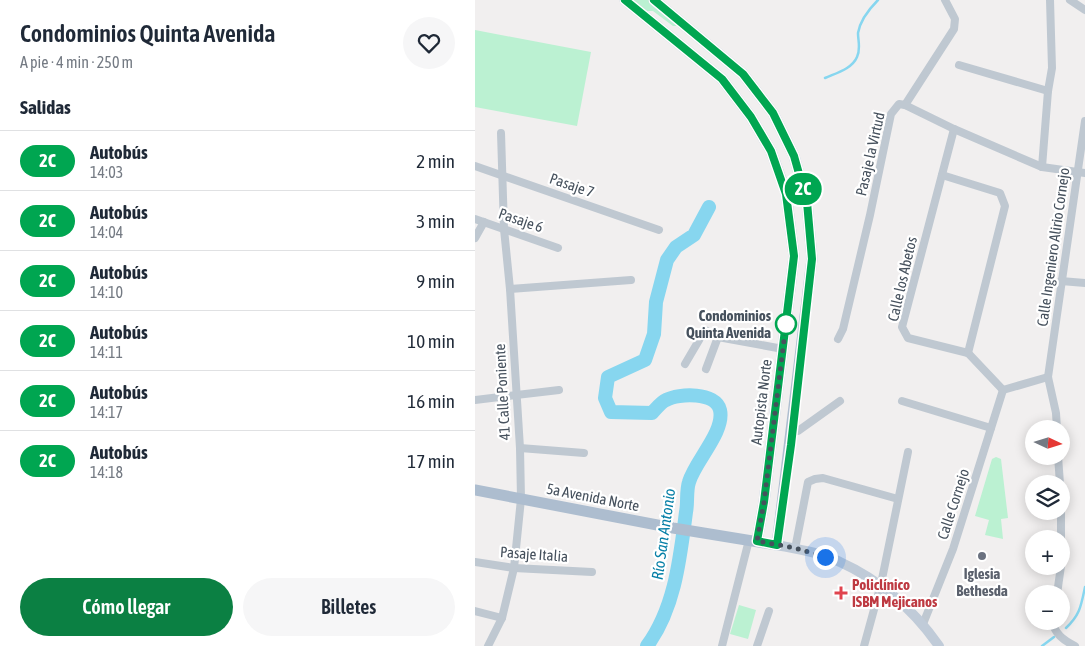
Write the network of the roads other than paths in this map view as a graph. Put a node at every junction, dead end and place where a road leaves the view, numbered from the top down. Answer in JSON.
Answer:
{"nodes":[{"id":1,"x":625,"y":0,"type":"edge"},
{"id":2,"x":654,"y":0,"type":"edge"},
{"id":3,"x":945,"y":0,"type":"edge"},
{"id":4,"x":1050,"y":0,"type":"edge"},
{"id":5,"x":1070,"y":0,"type":"edge"},
{"id":6,"x":1085,"y":10,"type":"edge"},
{"id":7,"x":644,"y":16,"type":"junction"},
{"id":8,"x":678,"y":20,"type":"junction"},
{"id":9,"x":708,"y":44,"type":"junction"},
{"id":10,"x":697,"y":58,"type":"junction"},
{"id":11,"x":959,"y":65,"type":"dead end"},
{"id":12,"x":1048,"y":91,"type":"junction"},
{"id":13,"x":905,"y":105,"type":"junction"},
{"id":14,"x":1085,"y":121,"type":"edge"},
{"id":15,"x":954,"y":129,"type":"junction"},
{"id":16,"x":501,"y":132,"type":"dead end"},
{"id":17,"x":475,"y":166,"type":"edge"},
{"id":18,"x":1042,"y":167,"type":"junction"},
{"id":19,"x":1081,"y":173,"type":"edge"},
{"id":20,"x":503,"y":176,"type":"junction"},
{"id":21,"x":942,"y":176,"type":"junction"},
{"id":22,"x":475,"y":219,"type":"edge"},
{"id":23,"x":483,"y":222,"type":"junction"},
{"id":24,"x":504,"y":229,"type":"junction"},
{"id":25,"x":659,"y":230,"type":"dead end"},
{"id":26,"x":475,"y":238,"type":"edge"},
{"id":27,"x":558,"y":248,"type":"dead end"},
{"id":28,"x":631,"y":280,"type":"dead end"},
{"id":29,"x":1061,"y":281,"type":"junction"},
{"id":30,"x":1085,"y":283,"type":"edge"},
{"id":31,"x":510,"y":289,"type":"junction"},
{"id":32,"x":718,"y":337,"type":"junction"},
{"id":33,"x":838,"y":339,"type":"dead end"},
{"id":34,"x":783,"y":349,"type":"junction"},
{"id":35,"x":968,"y":353,"type":"junction"},
{"id":36,"x":685,"y":364,"type":"dead end"},
{"id":37,"x":707,"y":369,"type":"dead end"},
{"id":38,"x":1048,"y":377,"type":"junction"},
{"id":39,"x":559,"y":390,"type":"dead end"},
{"id":40,"x":1003,"y":390,"type":"junction"},
{"id":41,"x":516,"y":395,"type":"junction"},
{"id":42,"x":475,"y":400,"type":"edge"},
{"id":43,"x":841,"y":401,"type":"dead end"},
{"id":44,"x":902,"y":401,"type":"dead end"},
{"id":45,"x":1057,"y":420,"type":"edge"},
{"id":46,"x":991,"y":428,"type":"junction"},
{"id":47,"x":792,"y":430,"type":"junction"},
{"id":48,"x":520,"y":448,"type":"junction"},
{"id":49,"x":909,"y":452,"type":"dead end"},
{"id":50,"x":584,"y":453,"type":"dead end"},
{"id":51,"x":475,"y":490,"type":"edge"},
{"id":52,"x":521,"y":499,"type":"junction"},
{"id":53,"x":898,"y":499,"type":"junction"},
{"id":54,"x":753,"y":541,"type":"junction"},
{"id":55,"x":777,"y":545,"type":"junction"},
{"id":56,"x":795,"y":548,"type":"junction"},
{"id":57,"x":475,"y":562,"type":"edge"},
{"id":58,"x":513,"y":568,"type":"junction"},
{"id":59,"x":592,"y":572,"type":"dead end"},
{"id":60,"x":881,"y":584,"type":"junction"},
{"id":61,"x":475,"y":611,"type":"edge"},
{"id":62,"x":769,"y":611,"type":"dead end"},
{"id":63,"x":502,"y":618,"type":"junction"},
{"id":64,"x":923,"y":624,"type":"junction"},
{"id":65,"x":1055,"y":630,"type":"edge"},
{"id":66,"x":488,"y":646,"type":"edge"},
{"id":67,"x":722,"y":646,"type":"edge"},
{"id":68,"x":757,"y":646,"type":"edge"},
{"id":69,"x":863,"y":646,"type":"edge"},
{"id":70,"x":939,"y":646,"type":"edge"},
{"id":71,"x":1075,"y":646,"type":"edge"}],
"edges":[{"from":1,"to":7,"type":"main road","name":"Autopista Norte"},
{"from":2,"to":8,"type":"main road"},
{"from":3,"to":13,"type":"street"},
{"from":4,"to":12,"type":"street"},
{"from":5,"to":6,"type":"street"},
{"from":7,"to":8,"type":"main road"},
{"from":7,"to":10,"type":"main road","name":"Autopista Norte"},
{"from":8,"to":9,"type":"main road"},
{"from":9,"to":10,"type":"main road"},
{"from":9,"to":47,"type":"main road"},
{"from":10,"to":34,"type":"main road","name":"Autopista Norte"},
{"from":11,"to":12,"type":"street"},
{"from":12,"to":18,"type":"street"},
{"from":13,"to":15,"type":"street","name":"Pasaje la Virtud"},
{"from":13,"to":33,"type":"street","name":"Pasaje la Virtud"},
{"from":14,"to":19,"type":"street","name":"Calle Ingeniero Alirio Cornejo"},
{"from":15,"to":18,"type":"street","name":"Pasaje la Virtud"},
{"from":15,"to":21,"type":"street","name":"Calle los Abetos"},
{"from":16,"to":20,"type":"street","name":"41 Calle Poniente"},
{"from":17,"to":20,"type":"street","name":"Pasaje 7"},
{"from":18,"to":19,"type":"street","name":"Pasaje la Virtud"},
{"from":19,"to":29,"type":"street","name":"Calle Ingeniero Alirio Cornejo"},
{"from":20,"to":24,"type":"street","name":"41 Calle Poniente"},
{"from":20,"to":25,"type":"street","name":"Pasaje 7"},
{"from":21,"to":35,"type":"street"},
{"from":21,"to":35,"type":"street","name":"Calle los Abetos"},
{"from":22,"to":23,"type":"street","name":"Pasaje 6"},
{"from":23,"to":24,"type":"street","name":"Pasaje 6"},
{"from":23,"to":26,"type":"street"},
{"from":24,"to":27,"type":"street","name":"Pasaje 6"},
{"from":24,"to":31,"type":"street","name":"41 Calle Poniente"},
{"from":28,"to":31,"type":"street"},
{"from":29,"to":30,"type":"street"},
{"from":29,"to":38,"type":"street","name":"Calle Ingeniero Alirio Cornejo"},
{"from":31,"to":41,"type":"street","name":"41 Calle Poniente"},
{"from":32,"to":34,"type":"street"},
{"from":32,"to":36,"type":"street"},
{"from":32,"to":37,"type":"street"},
{"from":34,"to":54,"type":"main road","name":"Autopista Norte"},
{"from":35,"to":40,"type":"street"},
{"from":38,"to":40,"type":"street"},
{"from":38,"to":45,"type":"street"},
{"from":39,"to":41,"type":"street"},
{"from":40,"to":46,"type":"street","name":"Calle Cornejo"},
{"from":41,"to":42,"type":"street"},
{"from":41,"to":48,"type":"street","name":"41 Calle Poniente"},
{"from":43,"to":47,"type":"street"},
{"from":44,"to":46,"type":"street"},
{"from":46,"to":64,"type":"street","name":"Calle Cornejo"},
{"from":47,"to":55,"type":"main road"},
{"from":48,"to":50,"type":"street"},
{"from":48,"to":52,"type":"street","name":"41 Calle Poniente"},
{"from":49,"to":53,"type":"street"},
{"from":51,"to":52,"type":"main road","name":"5a Avenida Norte"},
{"from":52,"to":54,"type":"main road","name":"5a Avenida Norte"},
{"from":52,"to":58,"type":"street","name":"41 Calle Poniente"},
{"from":53,"to":56,"type":"street"},
{"from":53,"to":60,"type":"street"},
{"from":54,"to":55,"type":"main road","name":"5a Avenida Norte"},
{"from":54,"to":67,"type":"street"},
{"from":55,"to":56,"type":"main road","name":"5a Avenida Norte"},
{"from":56,"to":60,"type":"main road","name":"5a Avenida Norte"},
{"from":57,"to":58,"type":"street","name":"Pasaje Italia"},
{"from":58,"to":59,"type":"street","name":"Pasaje Italia"},
{"from":58,"to":63,"type":"street","name":"41 Calle Poniente"},
{"from":60,"to":64,"type":"main road","name":"5a Avenida Norte"},
{"from":60,"to":69,"type":"street"},
{"from":61,"to":63,"type":"street"},
{"from":62,"to":68,"type":"street"},
{"from":63,"to":66,"type":"street","name":"41 Calle Poniente"},
{"from":64,"to":70,"type":"main road","name":"5a Avenida Norte"},
{"from":65,"to":71,"type":"street"}]}
